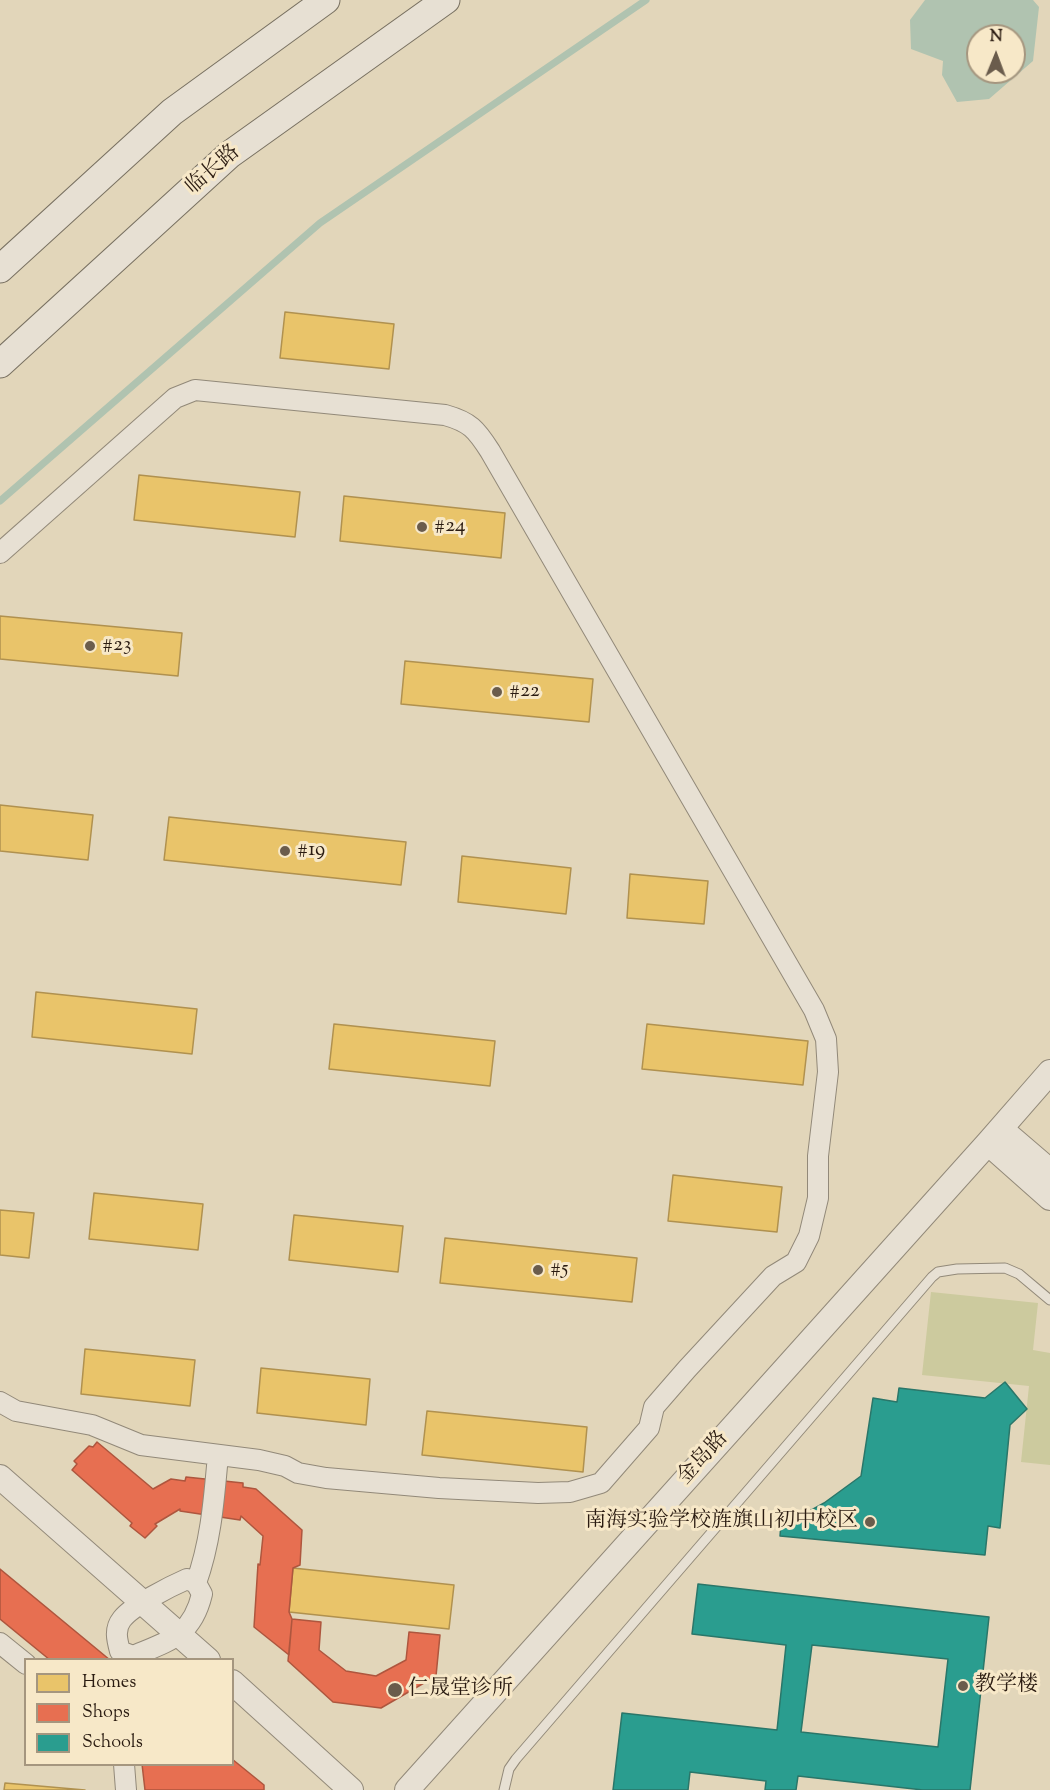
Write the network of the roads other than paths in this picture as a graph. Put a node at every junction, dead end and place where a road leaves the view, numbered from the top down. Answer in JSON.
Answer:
{"nodes":[{"id":1,"x":326,"y":0,"type":"edge"},
{"id":2,"x":446,"y":0,"type":"edge"},
{"id":3,"x":0,"y":269,"type":"edge"},
{"id":4,"x":0,"y":363,"type":"edge"},
{"id":5,"x":0,"y":553,"type":"edge"},
{"id":6,"x":1050,"y":1072,"type":"edge"},
{"id":7,"x":995,"y":1136,"type":"junction"},
{"id":8,"x":1050,"y":1171,"type":"edge"},
{"id":9,"x":1050,"y":1198,"type":"edge"},
{"id":10,"x":1050,"y":1300,"type":"edge"},
{"id":11,"x":0,"y":1402,"type":"edge"},
{"id":12,"x":218,"y":1455,"type":"junction"},
{"id":13,"x":0,"y":1477,"type":"edge"},
{"id":14,"x":196,"y":1583,"type":"junction"},
{"id":15,"x":143,"y":1602,"type":"junction"},
{"id":16,"x":180,"y":1634,"type":"junction"},
{"id":17,"x":0,"y":1643,"type":"edge"},
{"id":18,"x":117,"y":1655,"type":"edge"},
{"id":19,"x":207,"y":1658,"type":"edge"},
{"id":20,"x":24,"y":1662,"type":"edge"},
{"id":21,"x":234,"y":1684,"type":"edge"},
{"id":22,"x":124,"y":1766,"type":"edge"},
{"id":23,"x":126,"y":1790,"type":"edge"},
{"id":24,"x":351,"y":1790,"type":"edge"},
{"id":25,"x":407,"y":1790,"type":"edge"},
{"id":26,"x":504,"y":1790,"type":"edge"}],
"edges":[{"from":1,"to":3,"type":"main road"},
{"from":2,"to":4,"type":"main road","name":"临长路"},
{"from":5,"to":12,"type":"street"},
{"from":6,"to":7,"type":"street","name":"金岛路"},
{"from":7,"to":8,"type":"street"},
{"from":7,"to":9,"type":"street"},
{"from":7,"to":25,"type":"street","name":"金岛路"},
{"from":10,"to":26,"type":"lane"},
{"from":11,"to":12,"type":"street"},
{"from":12,"to":14,"type":"street"},
{"from":13,"to":15,"type":"street"},
{"from":14,"to":15,"type":"street"},
{"from":14,"to":16,"type":"street"},
{"from":15,"to":16,"type":"street"},
{"from":15,"to":18,"type":"street"},
{"from":16,"to":18,"type":"street"},
{"from":16,"to":19,"type":"street"},
{"from":17,"to":20,"type":"street"},
{"from":21,"to":24,"type":"street"},
{"from":22,"to":23,"type":"street"}]}
